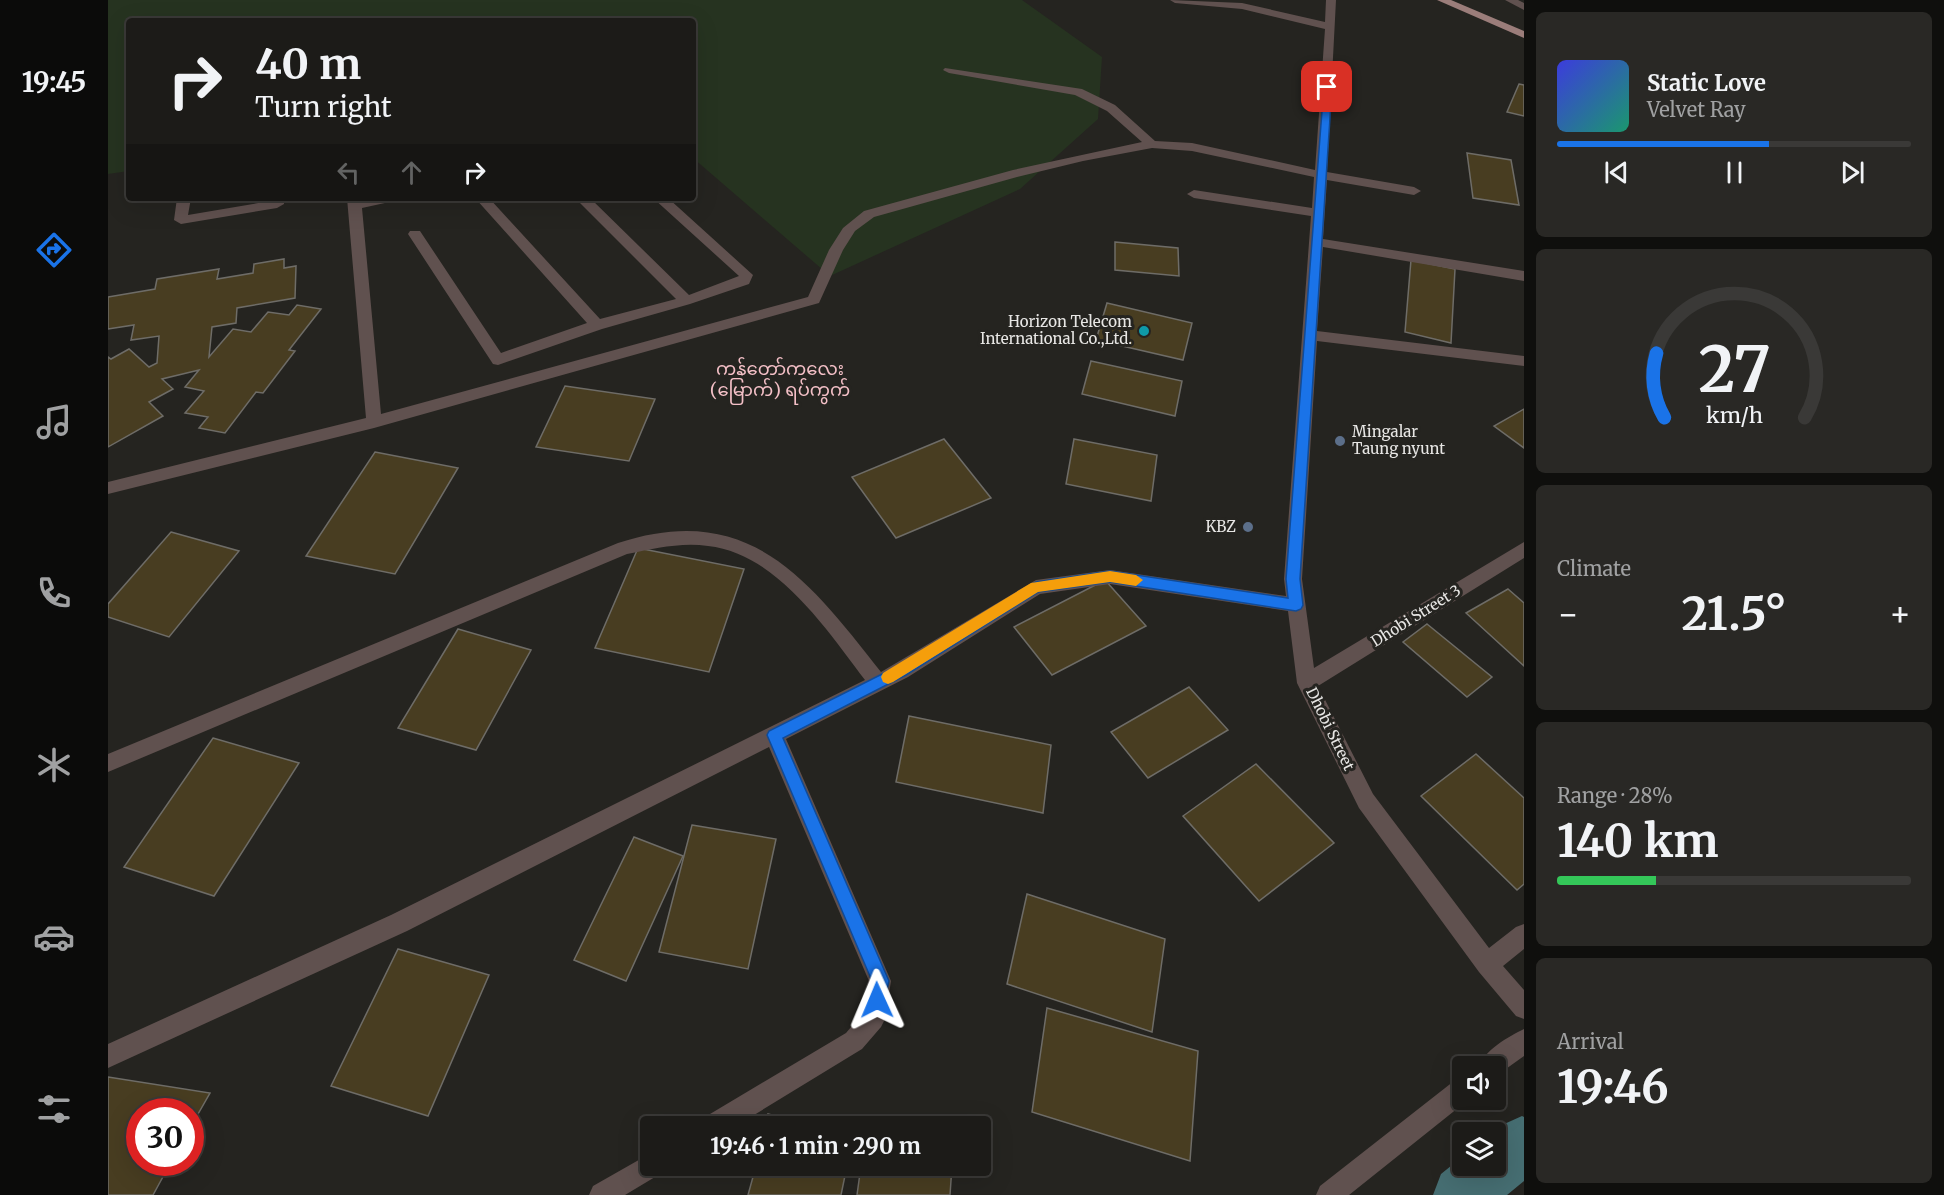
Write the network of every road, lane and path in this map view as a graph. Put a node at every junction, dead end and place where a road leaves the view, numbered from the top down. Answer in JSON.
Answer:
{"nodes":[{"id":1,"x":1175,"y":0,"type":"edge"},
{"id":2,"x":1331,"y":0,"type":"edge"},
{"id":3,"x":1444,"y":0,"type":"edge"},
{"id":4,"x":1510,"y":0,"type":"edge"},
{"id":5,"x":1220,"y":2,"type":"edge"},
{"id":6,"x":1524,"y":7,"type":"edge"},
{"id":7,"x":1331,"y":27,"type":"junction"},
{"id":8,"x":1524,"y":35,"type":"edge"},
{"id":9,"x":949,"y":70,"type":"dead end"},
{"id":10,"x":1152,"y":144,"type":"junction"},
{"id":11,"x":1321,"y":175,"type":"junction"},
{"id":12,"x":1414,"y":191,"type":"dead end"},
{"id":13,"x":1194,"y":194,"type":"dead end"},
{"id":14,"x":184,"y":201,"type":"edge"},
{"id":15,"x":277,"y":201,"type":"edge"},
{"id":16,"x":354,"y":201,"type":"edge"},
{"id":17,"x":485,"y":201,"type":"edge"},
{"id":18,"x":585,"y":201,"type":"edge"},
{"id":19,"x":663,"y":201,"type":"edge"},
{"id":20,"x":1318,"y":213,"type":"junction"},
{"id":21,"x":415,"y":234,"type":"dead end"},
{"id":22,"x":1316,"y":242,"type":"junction"},
{"id":23,"x":1524,"y":276,"type":"edge"},
{"id":24,"x":685,"y":301,"type":"junction"},
{"id":25,"x":597,"y":325,"type":"junction"},
{"id":26,"x":1310,"y":335,"type":"junction"},
{"id":27,"x":1524,"y":361,"type":"edge"},
{"id":28,"x":374,"y":422,"type":"junction"},
{"id":29,"x":108,"y":488,"type":"edge"},
{"id":30,"x":1524,"y":549,"type":"edge"},
{"id":31,"x":1296,"y":605,"type":"junction"},
{"id":32,"x":878,"y":682,"type":"junction"},
{"id":33,"x":1307,"y":683,"type":"junction"},
{"id":34,"x":774,"y":735,"type":"junction"},
{"id":35,"x":108,"y":763,"type":"edge"},
{"id":36,"x":1524,"y":935,"type":"edge"},
{"id":37,"x":1487,"y":964,"type":"junction"},
{"id":38,"x":1524,"y":1008,"type":"edge"},
{"id":39,"x":1524,"y":1041,"type":"edge"},
{"id":40,"x":108,"y":1056,"type":"edge"},
{"id":41,"x":1504,"y":1056,"type":"edge"},
{"id":42,"x":1452,"y":1097,"type":"edge"},
{"id":43,"x":730,"y":1116,"type":"edge"},
{"id":44,"x":640,"y":1172,"type":"edge"},
{"id":45,"x":602,"y":1195,"type":"edge"},
{"id":46,"x":1329,"y":1195,"type":"edge"}],
"edges":[{"from":1,"to":5,"type":"street"},
{"from":2,"to":7,"type":"street","name":"Dhobi Street"},
{"from":3,"to":8,"type":"main road"},
{"from":4,"to":6,"type":"street"},
{"from":5,"to":7,"type":"street"},
{"from":7,"to":11,"type":"street","name":"Dhobi Street"},
{"from":9,"to":10,"type":"street"},
{"from":10,"to":11,"type":"street"},
{"from":10,"to":28,"type":"street"},
{"from":11,"to":12,"type":"street"},
{"from":11,"to":20,"type":"street","name":"Dhobi Street"},
{"from":13,"to":20,"type":"street"},
{"from":14,"to":15,"type":"street"},
{"from":16,"to":28,"type":"street"},
{"from":17,"to":25,"type":"street"},
{"from":18,"to":24,"type":"street"},
{"from":19,"to":24,"type":"street"},
{"from":20,"to":22,"type":"street","name":"Dhobi Street"},
{"from":21,"to":25,"type":"street"},
{"from":22,"to":23,"type":"street"},
{"from":22,"to":26,"type":"street","name":"Dhobi Street"},
{"from":24,"to":25,"type":"street"},
{"from":26,"to":27,"type":"street"},
{"from":26,"to":31,"type":"street","name":"Dhobi Street"},
{"from":28,"to":29,"type":"street"},
{"from":30,"to":33,"type":"street","name":"Dhobi Street 3"},
{"from":31,"to":32,"type":"street"},
{"from":31,"to":33,"type":"street","name":"Dhobi Street"},
{"from":32,"to":34,"type":"street"},
{"from":32,"to":35,"type":"street"},
{"from":33,"to":37,"type":"street","name":"Dhobi Street"},
{"from":34,"to":40,"type":"street"},
{"from":34,"to":43,"type":"street"},
{"from":36,"to":37,"type":"street"},
{"from":37,"to":38,"type":"street","name":"Dhobi Street"},
{"from":39,"to":41,"type":"street"},
{"from":42,"to":46,"type":"street"},
{"from":44,"to":45,"type":"street"}]}
